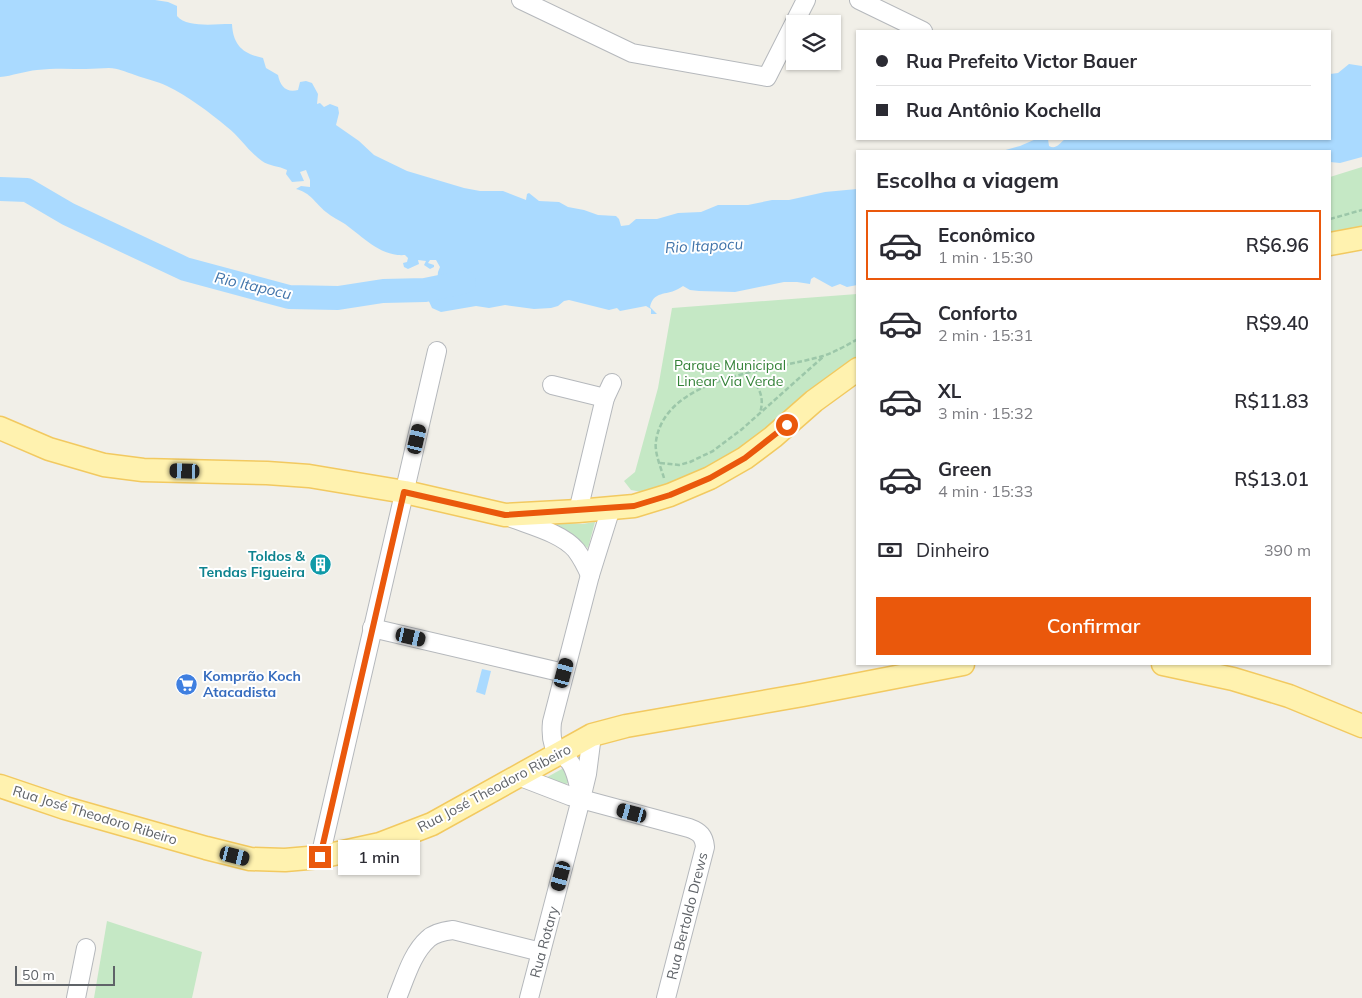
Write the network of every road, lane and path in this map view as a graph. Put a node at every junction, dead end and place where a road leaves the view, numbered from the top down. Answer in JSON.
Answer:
{"nodes":[{"id":1,"x":522,"y":0,"type":"edge"},
{"id":2,"x":806,"y":0,"type":"edge"},
{"id":3,"x":859,"y":0,"type":"edge"},
{"id":4,"x":921,"y":30,"type":"edge"},
{"id":5,"x":1362,"y":210,"type":"edge"},
{"id":6,"x":1331,"y":218,"type":"edge"},
{"id":7,"x":1362,"y":238,"type":"edge"},
{"id":8,"x":1331,"y":244,"type":"edge"},
{"id":9,"x":856,"y":340,"type":"edge"},
{"id":10,"x":437,"y":351,"type":"dead end"},
{"id":11,"x":825,"y":355,"type":"junction"},
{"id":12,"x":856,"y":370,"type":"edge"},
{"id":13,"x":745,"y":374,"type":"junction"},
{"id":14,"x":552,"y":385,"type":"dead end"},
{"id":15,"x":760,"y":413,"type":"junction"},
{"id":16,"x":0,"y":428,"type":"edge"},
{"id":17,"x":660,"y":463,"type":"junction"},
{"id":18,"x":666,"y":484,"type":"dead end"},
{"id":19,"x":404,"y":492,"type":"junction"},
{"id":20,"x":611,"y":508,"type":"junction"},
{"id":21,"x":578,"y":511,"type":"junction"},
{"id":22,"x":505,"y":515,"type":"junction"},
{"id":23,"x":590,"y":575,"type":"junction"},
{"id":24,"x":372,"y":628,"type":"junction"},
{"id":25,"x":958,"y":665,"type":"edge"},
{"id":26,"x":1168,"y":665,"type":"edge"},
{"id":27,"x":564,"y":673,"type":"junction"},
{"id":28,"x":1362,"y":726,"type":"edge"},
{"id":29,"x":592,"y":735,"type":"junction"},
{"id":30,"x":558,"y":754,"type":"junction"},
{"id":31,"x":518,"y":776,"type":"junction"},
{"id":32,"x":0,"y":786,"type":"edge"},
{"id":33,"x":582,"y":799,"type":"junction"},
{"id":34,"x":320,"y":857,"type":"junction"},
{"id":35,"x":86,"y":948,"type":"dead end"},
{"id":36,"x":541,"y":952,"type":"junction"},
{"id":37,"x":76,"y":998,"type":"edge"},
{"id":38,"x":397,"y":998,"type":"edge"},
{"id":39,"x":529,"y":998,"type":"edge"},
{"id":40,"x":666,"y":998,"type":"edge"}],
"edges":[{"from":1,"to":2,"type":"street"},
{"from":3,"to":4,"type":"street"},
{"from":5,"to":6,"type":"path"},
{"from":7,"to":8,"type":"main road"},
{"from":9,"to":11,"type":"path"},
{"from":10,"to":19,"type":"street"},
{"from":11,"to":13,"type":"path"},
{"from":11,"to":15,"type":"path"},
{"from":12,"to":20,"type":"main road"},
{"from":13,"to":15,"type":"path"},
{"from":13,"to":17,"type":"path"},
{"from":14,"to":21,"type":"street"},
{"from":15,"to":17,"type":"path"},
{"from":16,"to":19,"type":"main road"},
{"from":17,"to":18,"type":"path"},
{"from":19,"to":22,"type":"main road"},
{"from":19,"to":24,"type":"street"},
{"from":20,"to":21,"type":"main road"},
{"from":20,"to":23,"type":"street"},
{"from":21,"to":22,"type":"main road"},
{"from":22,"to":23,"type":"street"},
{"from":23,"to":27,"type":"street"},
{"from":24,"to":27,"type":"street"},
{"from":24,"to":34,"type":"street"},
{"from":25,"to":29,"type":"main road","name":"Rua José Theodoro Ribeiro"},
{"from":26,"to":28,"type":"main road"},
{"from":27,"to":30,"type":"street"},
{"from":29,"to":30,"type":"main road","name":"Rua José Theodoro Ribeiro"},
{"from":29,"to":33,"type":"street","name":"Rua Rotary"},
{"from":30,"to":31,"type":"main road","name":"Rua José Theodoro Ribeiro"},
{"from":30,"to":33,"type":"street","name":"Rua Rotary"},
{"from":31,"to":33,"type":"street"},
{"from":31,"to":34,"type":"main road","name":"Rua José Theodoro Ribeiro"},
{"from":32,"to":34,"type":"main road","name":"Rua José Theodoro Ribeiro"},
{"from":33,"to":36,"type":"street","name":"Rua Rotary"},
{"from":33,"to":40,"type":"street","name":"Rua Bertoldo Drews"},
{"from":35,"to":37,"type":"street"},
{"from":36,"to":38,"type":"street"},
{"from":36,"to":39,"type":"street","name":"Rua Rotary"}]}
